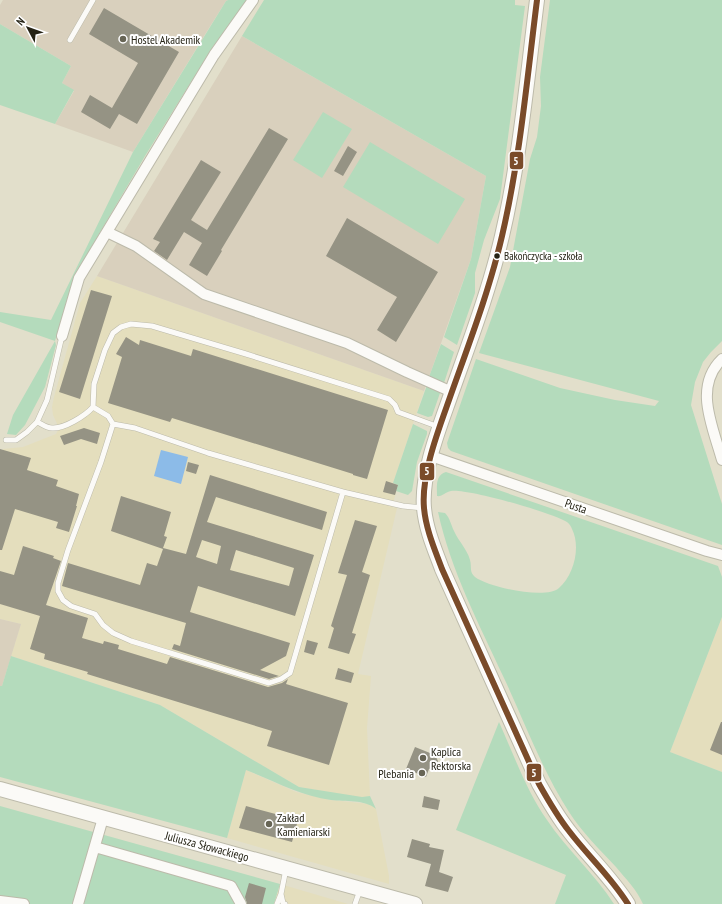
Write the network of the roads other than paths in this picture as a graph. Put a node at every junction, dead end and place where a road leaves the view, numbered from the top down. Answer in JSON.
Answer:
{"nodes":[{"id":1,"x":93,"y":0,"type":"edge"},
{"id":2,"x":254,"y":0,"type":"edge"},
{"id":3,"x":537,"y":0,"type":"edge"},
{"id":4,"x":70,"y":40,"type":"dead end"},
{"id":5,"x":107,"y":232,"type":"junction"},
{"id":6,"x":62,"y":336,"type":"joint"},
{"id":7,"x":722,"y":359,"type":"edge"},
{"id":8,"x":452,"y":392,"type":"junction"},
{"id":9,"x":93,"y":408,"type":"junction"},
{"id":10,"x":37,"y":422,"type":"junction"},
{"id":11,"x":113,"y":424,"type":"junction"},
{"id":12,"x":440,"y":428,"type":"junction"},
{"id":13,"x":6,"y":440,"type":"dead end"},
{"id":14,"x":431,"y":456,"type":"junction"},
{"id":15,"x":722,"y":460,"type":"edge"},
{"id":16,"x":343,"y":492,"type":"junction"},
{"id":17,"x":424,"y":508,"type":"junction"},
{"id":18,"x":722,"y":555,"type":"edge"},
{"id":19,"x":0,"y":789,"type":"edge"},
{"id":20,"x":103,"y":818,"type":"junction"},
{"id":21,"x":95,"y":847,"type":"junction"},
{"id":22,"x":286,"y":868,"type":"junction"},
{"id":23,"x":360,"y":889,"type":"junction"},
{"id":24,"x":281,"y":894,"type":"junction"},
{"id":25,"x":0,"y":900,"type":"edge"},
{"id":26,"x":24,"y":904,"type":"edge"},
{"id":27,"x":78,"y":904,"type":"edge"},
{"id":28,"x":240,"y":904,"type":"edge"},
{"id":29,"x":277,"y":904,"type":"edge"},
{"id":30,"x":285,"y":904,"type":"edge"},
{"id":31,"x":355,"y":904,"type":"edge"},
{"id":32,"x":415,"y":904,"type":"edge"},
{"id":33,"x":628,"y":904,"type":"edge"}],
"edges":[{"from":1,"to":4,"type":"lane"},
{"from":2,"to":5,"type":"street"},
{"from":3,"to":8,"type":"street"},
{"from":5,"to":6,"type":"street"},
{"from":5,"to":8,"type":"street"},
{"from":6,"to":10,"type":"lane"},
{"from":7,"to":15,"type":"street"},
{"from":8,"to":12,"type":"street"},
{"from":9,"to":10,"type":"lane"},
{"from":9,"to":11,"type":"lane"},
{"from":9,"to":12,"type":"lane"},
{"from":10,"to":13,"type":"lane"},
{"from":11,"to":16,"type":"lane"},
{"from":11,"to":16,"type":"lane"},
{"from":12,"to":14,"type":"street"},
{"from":14,"to":17,"type":"street"},
{"from":14,"to":18,"type":"street","name":"Pusta"},
{"from":16,"to":17,"type":"lane"},
{"from":17,"to":33,"type":"street"},
{"from":19,"to":20,"type":"street","name":"Juliusza Słowackiego"},
{"from":20,"to":21,"type":"street"},
{"from":20,"to":22,"type":"street","name":"Juliusza Słowackiego"},
{"from":21,"to":27,"type":"street"},
{"from":21,"to":28,"type":"street"},
{"from":22,"to":23,"type":"street","name":"Juliusza Słowackiego"},
{"from":22,"to":24,"type":"lane"},
{"from":23,"to":31,"type":"lane"},
{"from":23,"to":32,"type":"street","name":"Juliusza Słowackiego"},
{"from":24,"to":29,"type":"lane"},
{"from":24,"to":30,"type":"lane"},
{"from":25,"to":26,"type":"street"}]}
